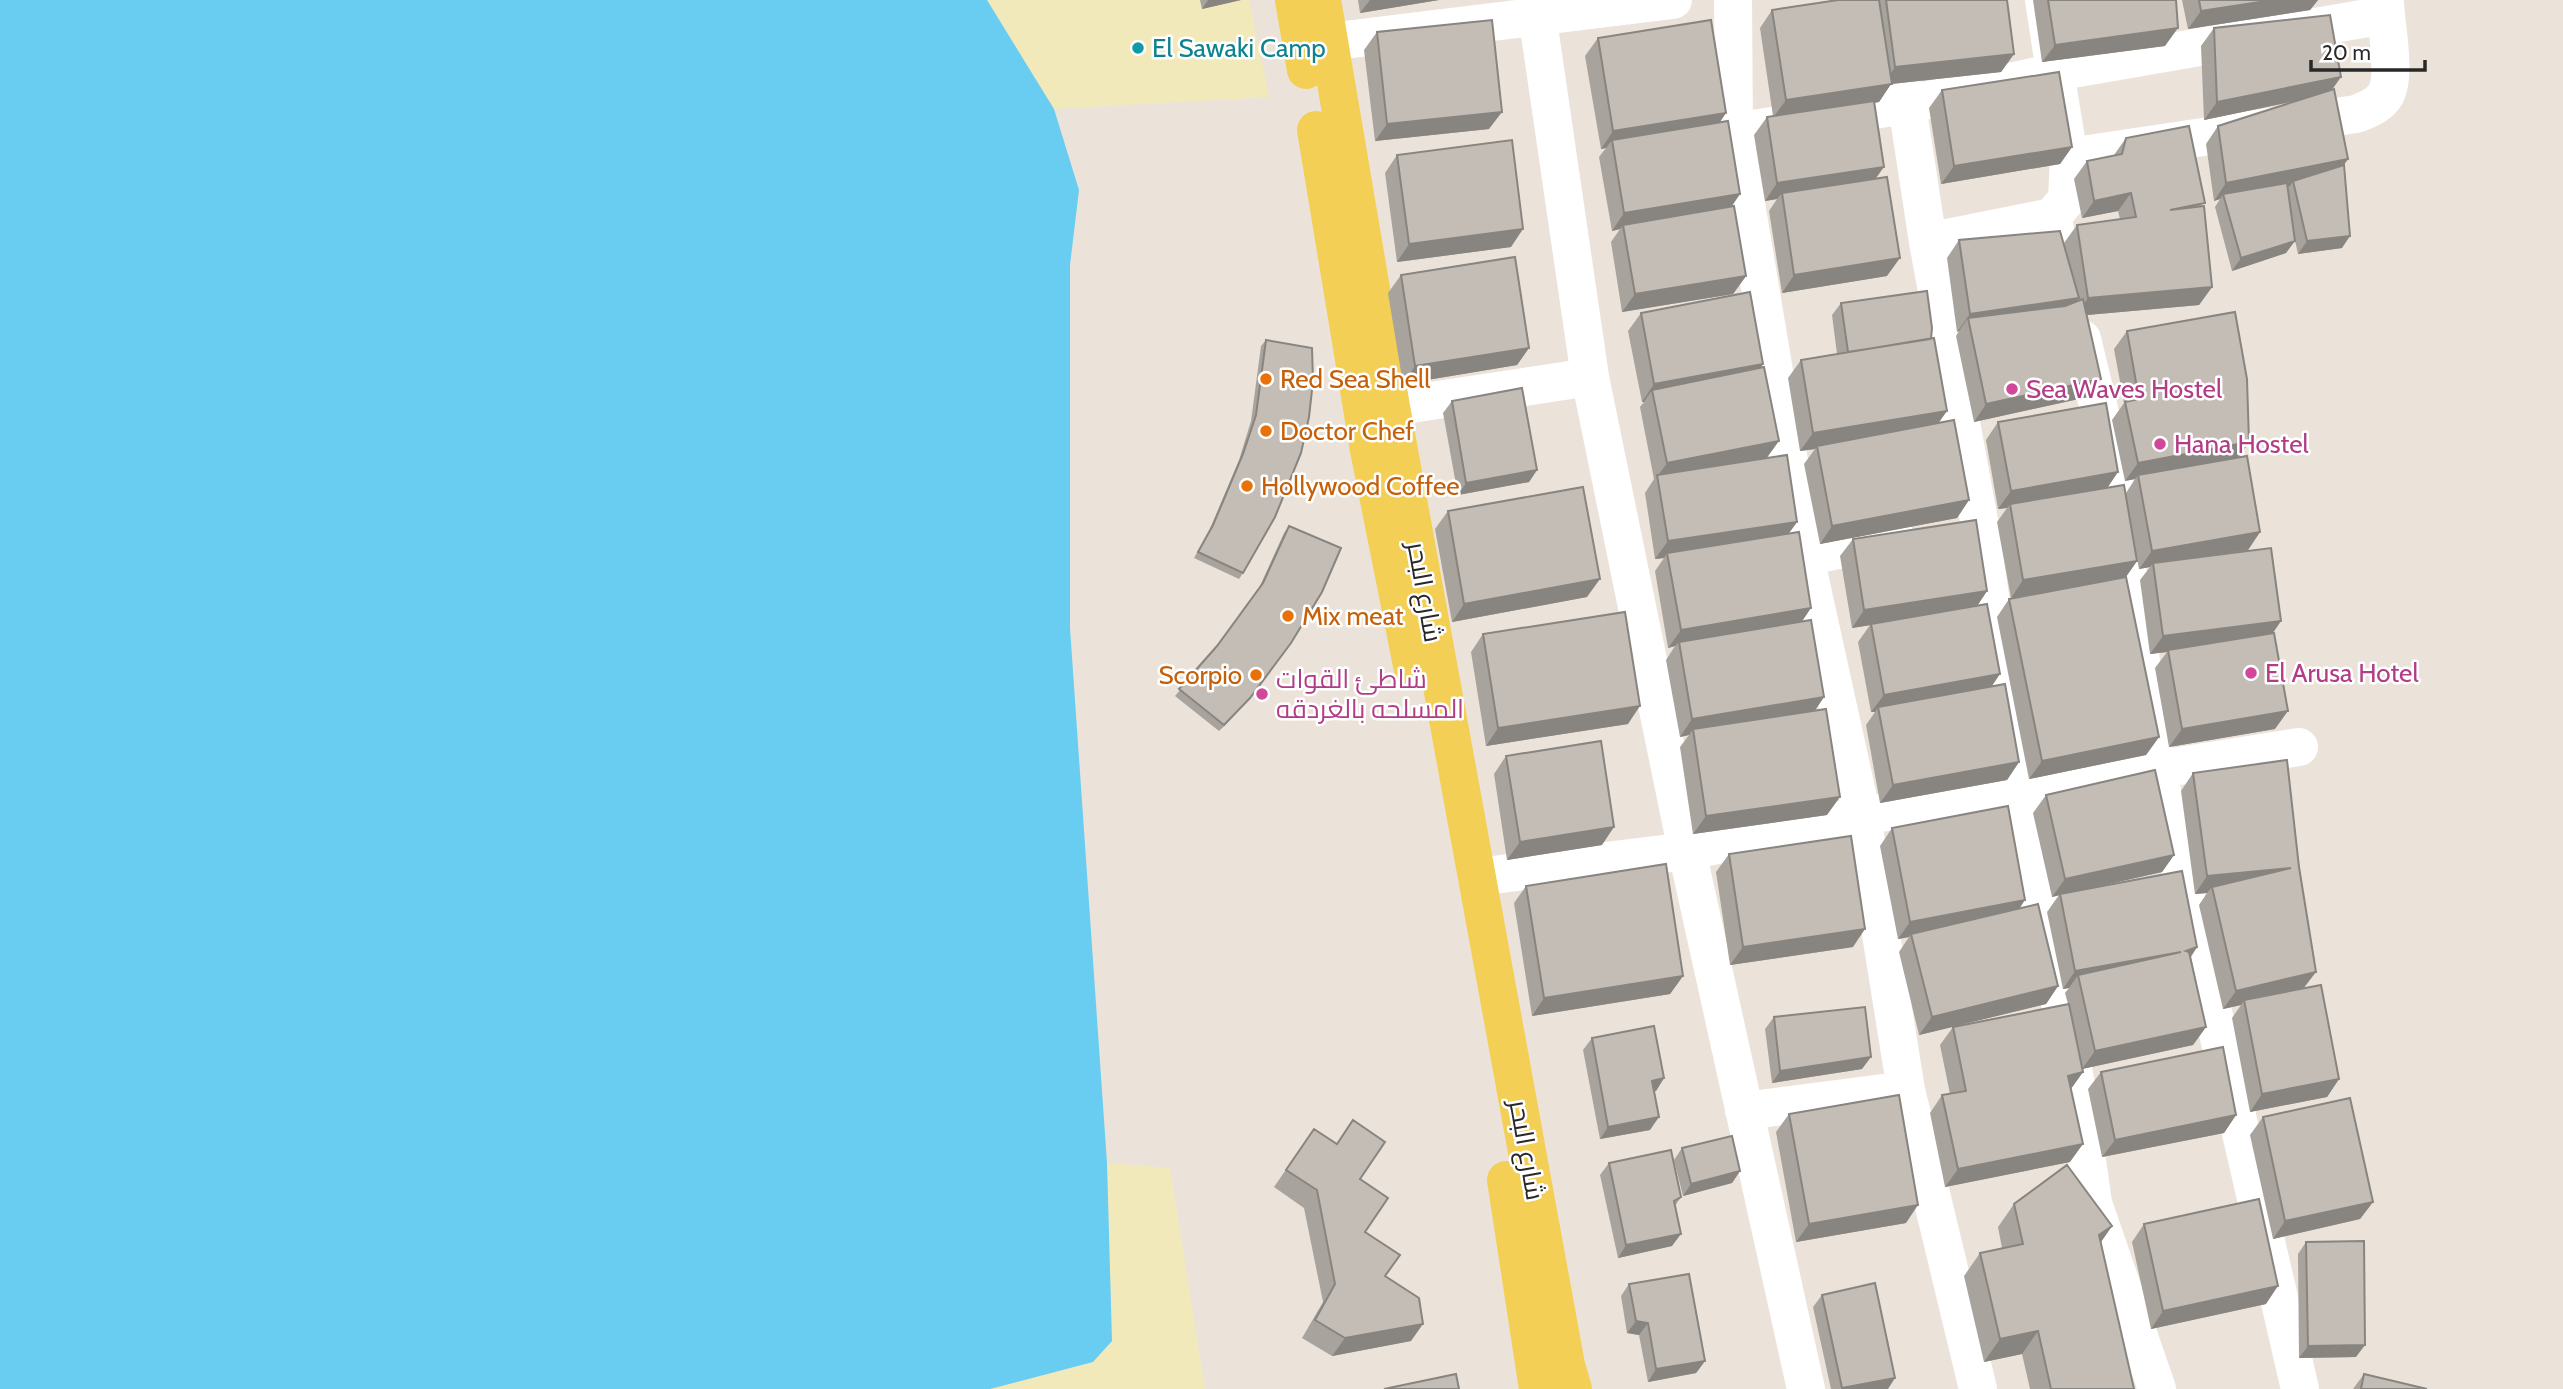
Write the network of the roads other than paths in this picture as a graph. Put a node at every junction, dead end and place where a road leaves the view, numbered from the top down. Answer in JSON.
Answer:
{"nodes":[{"id":1,"x":1294,"y":0,"type":"edge"},
{"id":2,"x":1322,"y":0,"type":"edge"},
{"id":3,"x":1673,"y":0,"type":"edge"},
{"id":4,"x":1733,"y":0,"type":"edge"},
{"id":5,"x":1891,"y":0,"type":"edge"},
{"id":6,"x":2043,"y":0,"type":"edge"},
{"id":7,"x":1536,"y":8,"type":"edge"},
{"id":8,"x":2385,"y":8,"type":"edge"},
{"id":9,"x":1328,"y":42,"type":"junction"},
{"id":10,"x":2055,"y":72,"type":"junction"},
{"id":11,"x":1906,"y":105,"type":"junction"},
{"id":12,"x":1734,"y":132,"type":"junction"},
{"id":13,"x":2068,"y":157,"type":"junction"},
{"id":14,"x":2052,"y":217,"type":"junction"},
{"id":15,"x":1928,"y":242,"type":"junction"},
{"id":16,"x":1590,"y":377,"type":"junction"},
{"id":17,"x":1391,"y":407,"type":"junction"},
{"id":18,"x":1979,"y":521,"type":"junction"},
{"id":19,"x":1805,"y":557,"type":"junction"},
{"id":20,"x":2299,"y":747,"type":"dead end"},
{"id":21,"x":2157,"y":769,"type":"junction"},
{"id":22,"x":2019,"y":792,"type":"junction"},
{"id":23,"x":1862,"y":816,"type":"junction"},
{"id":24,"x":1687,"y":851,"type":"junction"},
{"id":25,"x":1477,"y":877,"type":"junction"},
{"id":26,"x":1906,"y":1090,"type":"junction"},
{"id":27,"x":1744,"y":1111,"type":"junction"},
{"id":28,"x":1538,"y":1389,"type":"edge"},
{"id":29,"x":1573,"y":1389,"type":"edge"},
{"id":30,"x":1806,"y":1389,"type":"edge"},
{"id":31,"x":1978,"y":1389,"type":"edge"},
{"id":32,"x":2157,"y":1389,"type":"edge"},
{"id":33,"x":2300,"y":1389,"type":"edge"}],
"edges":[{"from":1,"to":28,"type":"main road","name":"شارع البحر"},
{"from":2,"to":9,"type":"main road","name":"شارع البحر"},
{"from":3,"to":7,"type":"street"},
{"from":4,"to":12,"type":"street"},
{"from":5,"to":11,"type":"street"},
{"from":6,"to":10,"type":"street"},
{"from":7,"to":9,"type":"street"},
{"from":7,"to":16,"type":"street"},
{"from":8,"to":10,"type":"street"},
{"from":8,"to":13,"type":"street"},
{"from":9,"to":17,"type":"main road","name":"شارع البحر"},
{"from":10,"to":11,"type":"street"},
{"from":10,"to":13,"type":"street"},
{"from":11,"to":12,"type":"street"},
{"from":11,"to":15,"type":"street"},
{"from":12,"to":19,"type":"street"},
{"from":13,"to":14,"type":"street"},
{"from":14,"to":15,"type":"street"},
{"from":14,"to":21,"type":"street"},
{"from":15,"to":18,"type":"street"},
{"from":16,"to":17,"type":"street"},
{"from":16,"to":24,"type":"street"},
{"from":17,"to":25,"type":"main road","name":"شارع البحر"},
{"from":18,"to":19,"type":"street"},
{"from":18,"to":22,"type":"street"},
{"from":19,"to":23,"type":"street"},
{"from":20,"to":21,"type":"street"},
{"from":21,"to":22,"type":"street"},
{"from":21,"to":33,"type":"street"},
{"from":22,"to":23,"type":"street"},
{"from":22,"to":32,"type":"street"},
{"from":23,"to":24,"type":"street"},
{"from":23,"to":26,"type":"street"},
{"from":24,"to":25,"type":"street"},
{"from":24,"to":27,"type":"street"},
{"from":25,"to":29,"type":"main road","name":"شارع البحر"},
{"from":26,"to":27,"type":"street"},
{"from":26,"to":31,"type":"street"},
{"from":27,"to":30,"type":"street"}]}
